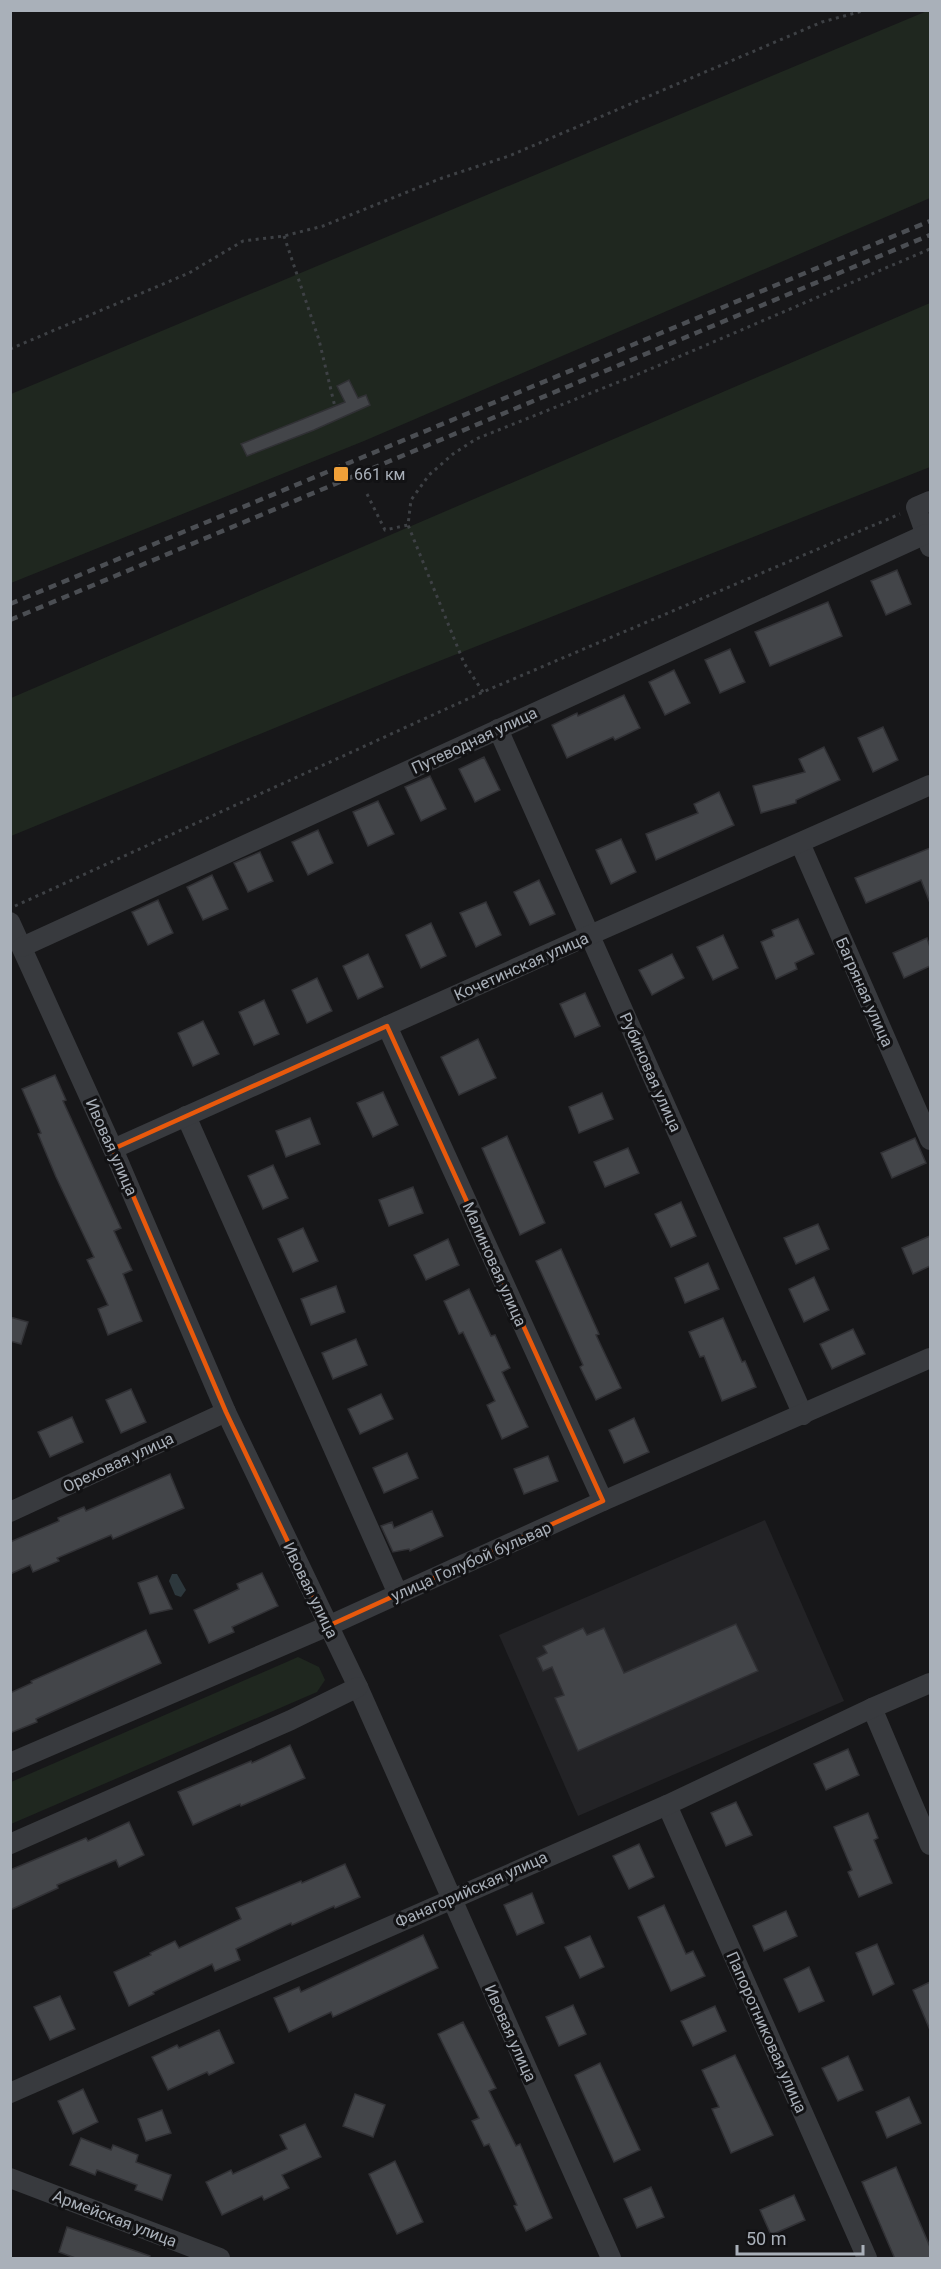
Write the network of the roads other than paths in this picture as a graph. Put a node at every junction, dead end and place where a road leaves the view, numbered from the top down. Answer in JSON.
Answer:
{"nodes":[{"id":1,"x":923,"y":504,"type":"edge"},
{"id":2,"x":928,"y":540,"type":"edge"},
{"id":3,"x":498,"y":729,"type":"junction"},
{"id":4,"x":930,"y":785,"type":"edge"},
{"id":5,"x":800,"y":843,"type":"junction"},
{"id":6,"x":10,"y":922,"type":"edge"},
{"id":7,"x":590,"y":934,"type":"junction"},
{"id":8,"x":22,"y":947,"type":"junction"},
{"id":9,"x":387,"y":1026,"type":"junction"},
{"id":10,"x":186,"y":1116,"type":"junction"},
{"id":11,"x":930,"y":1140,"type":"edge"},
{"id":12,"x":113,"y":1149,"type":"junction"},
{"id":13,"x":930,"y":1359,"type":"edge"},
{"id":14,"x":226,"y":1412,"type":"junction"},
{"id":15,"x":803,"y":1415,"type":"junction"},
{"id":16,"x":603,"y":1501,"type":"junction"},
{"id":17,"x":10,"y":1512,"type":"edge"},
{"id":18,"x":398,"y":1594,"type":"junction"},
{"id":19,"x":328,"y":1626,"type":"junction"},
{"id":20,"x":930,"y":1683,"type":"edge"},
{"id":21,"x":358,"y":1687,"type":"junction"},
{"id":22,"x":872,"y":1708,"type":"junction"},
{"id":23,"x":10,"y":1763,"type":"edge"},
{"id":24,"x":666,"y":1805,"type":"junction"},
{"id":25,"x":10,"y":1844,"type":"edge"},
{"id":26,"x":930,"y":1845,"type":"edge"},
{"id":27,"x":451,"y":1898,"type":"junction"},
{"id":28,"x":10,"y":2092,"type":"edge"},
{"id":29,"x":10,"y":2178,"type":"edge"},
{"id":30,"x":220,"y":2259,"type":"edge"},
{"id":31,"x":610,"y":2259,"type":"edge"},
{"id":32,"x":867,"y":2259,"type":"edge"}],
"edges":[{"from":1,"to":2,"type":"street"},
{"from":2,"to":3,"type":"street","name":"Путеводная улица"},
{"from":3,"to":7,"type":"street","name":"Рубиновая улица"},
{"from":3,"to":8,"type":"street","name":"Путеводная улица"},
{"from":4,"to":5,"type":"street","name":"Кочетинская улица"},
{"from":5,"to":7,"type":"street","name":"Кочетинская улица"},
{"from":5,"to":11,"type":"street","name":"Багряная улица"},
{"from":6,"to":8,"type":"street","name":"Ивовая улица"},
{"from":7,"to":9,"type":"street","name":"Кочетинская улица"},
{"from":7,"to":15,"type":"street","name":"Рубиновая улица"},
{"from":8,"to":12,"type":"street","name":"Ивовая улица"},
{"from":9,"to":10,"type":"street","name":"Кочетинская улица"},
{"from":9,"to":16,"type":"street","name":"Малиновая улица"},
{"from":10,"to":12,"type":"street","name":"Кочетинская улица"},
{"from":10,"to":18,"type":"street"},
{"from":12,"to":14,"type":"street","name":"Ивовая улица"},
{"from":13,"to":15,"type":"street","name":"улица Голубой бульвар"},
{"from":14,"to":17,"type":"street","name":"Ореховая улица"},
{"from":14,"to":19,"type":"street","name":"Ивовая улица"},
{"from":15,"to":16,"type":"street","name":"улица Голубой бульвар"},
{"from":16,"to":18,"type":"street","name":"улица Голубой бульвар"},
{"from":18,"to":19,"type":"street","name":"улица Голубой бульвар"},
{"from":19,"to":21,"type":"street","name":"Ивовая улица"},
{"from":19,"to":23,"type":"street","name":"улица Голубой бульвар"},
{"from":20,"to":22,"type":"street","name":"Фанагорийская улица"},
{"from":21,"to":25,"type":"street"},
{"from":21,"to":27,"type":"street","name":"Ивовая улица"},
{"from":22,"to":24,"type":"street","name":"Фанагорийская улица"},
{"from":22,"to":26,"type":"street"},
{"from":24,"to":27,"type":"street","name":"Фанагорийская улица"},
{"from":24,"to":32,"type":"street","name":"Папоротниковая улица"},
{"from":27,"to":28,"type":"street","name":"Фанагорийская улица"},
{"from":27,"to":31,"type":"street","name":"Ивовая улица"},
{"from":29,"to":30,"type":"street","name":"Армейская улица"}]}
